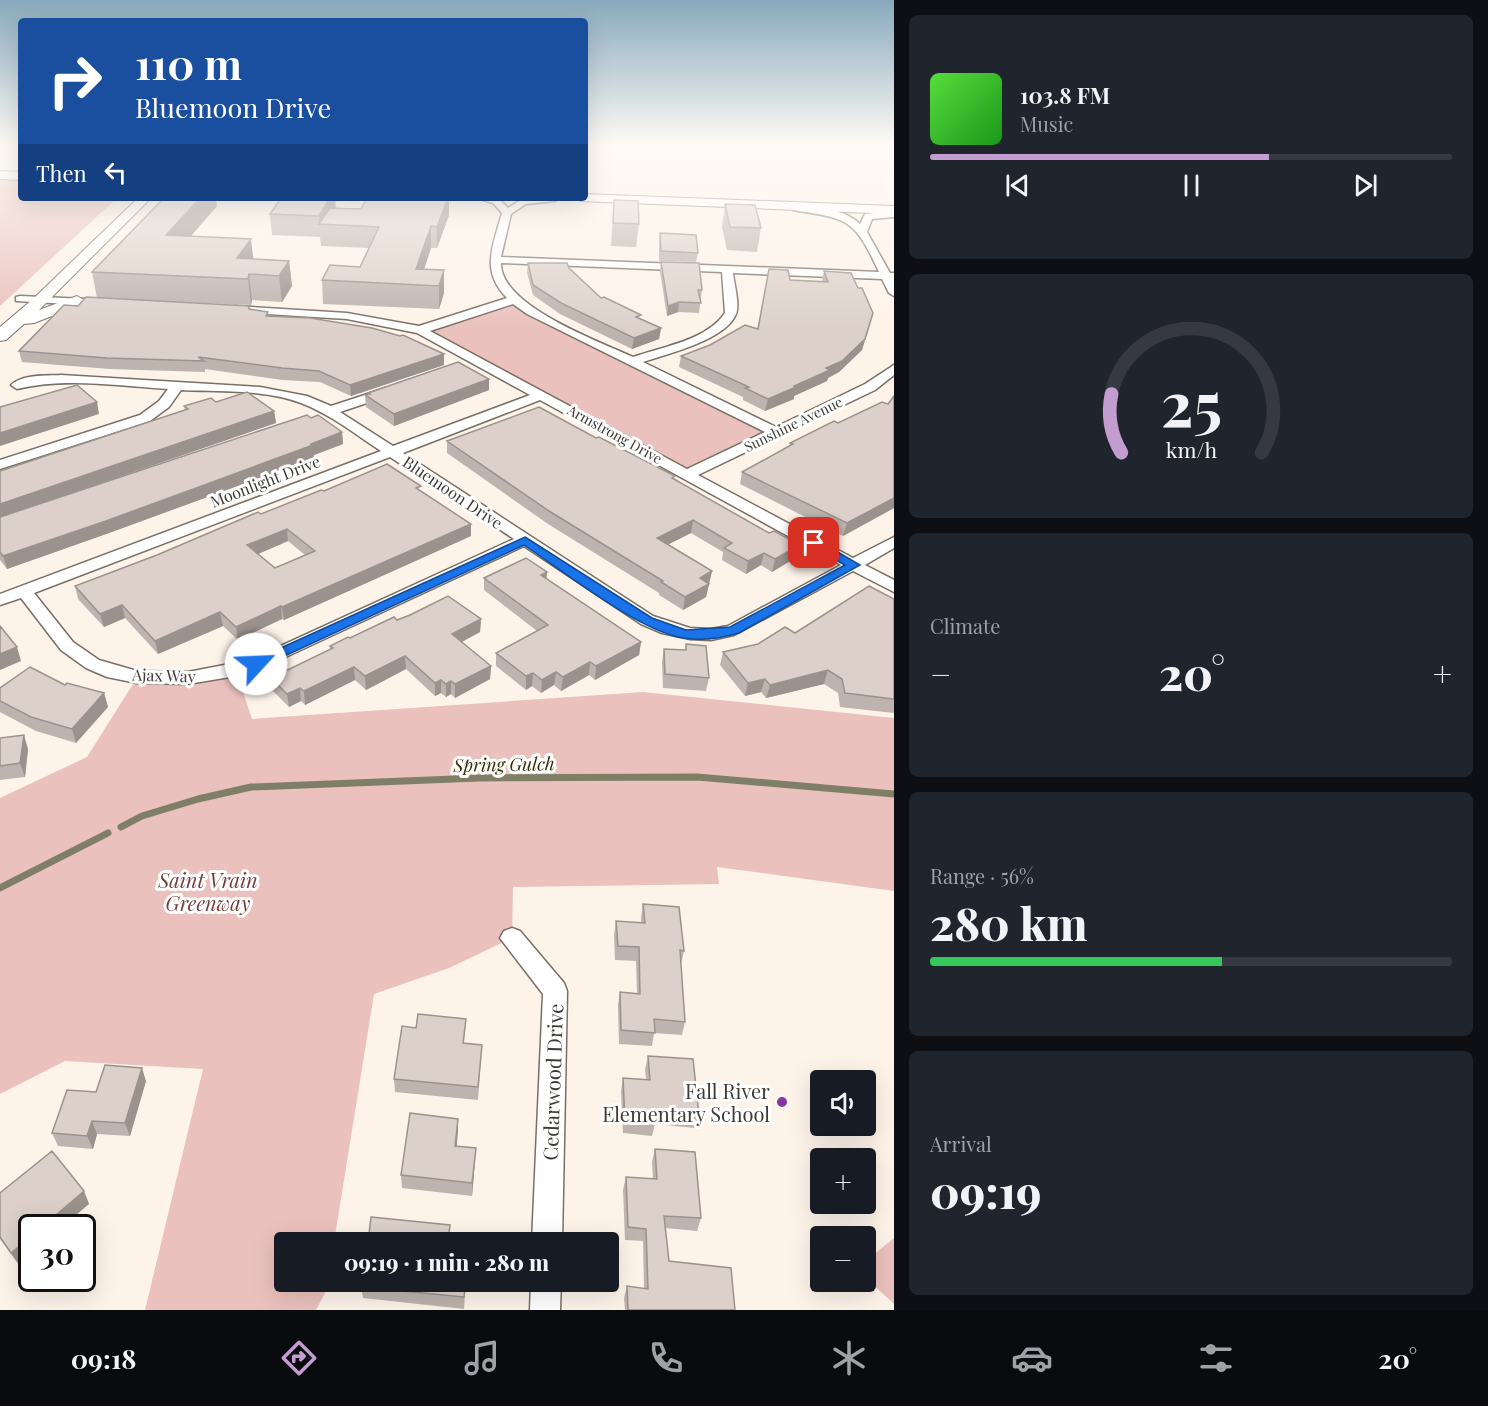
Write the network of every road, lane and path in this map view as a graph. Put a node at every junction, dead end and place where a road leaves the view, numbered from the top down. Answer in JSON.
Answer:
{"nodes":[{"id":1,"x":118,"y":206,"type":"edge"},
{"id":2,"x":137,"y":206,"type":"edge"},
{"id":3,"x":506,"y":206,"type":"edge"},
{"id":4,"x":783,"y":206,"type":"edge"},
{"id":5,"x":894,"y":212,"type":"edge"},
{"id":6,"x":853,"y":214,"type":"junction"},
{"id":7,"x":863,"y":231,"type":"junction"},
{"id":8,"x":495,"y":260,"type":"junction"},
{"id":9,"x":728,"y":268,"type":"junction"},
{"id":10,"x":890,"y":276,"type":"edge"},
{"id":11,"x":894,"y":292,"type":"edge"},
{"id":12,"x":20,"y":299,"type":"junction"},
{"id":13,"x":41,"y":300,"type":"junction"},
{"id":14,"x":513,"y":300,"type":"junction"},
{"id":15,"x":77,"y":302,"type":"junction"},
{"id":16,"x":100,"y":303,"type":"edge"},
{"id":17,"x":226,"y":309,"type":"edge"},
{"id":18,"x":1,"y":329,"type":"edge"},
{"id":19,"x":420,"y":330,"type":"junction"},
{"id":20,"x":631,"y":362,"type":"junction"},
{"id":21,"x":892,"y":373,"type":"edge"},
{"id":22,"x":17,"y":385,"type":"dead end"},
{"id":23,"x":177,"y":386,"type":"junction"},
{"id":24,"x":400,"y":387,"type":"edge"},
{"id":25,"x":542,"y":395,"type":"junction"},
{"id":26,"x":330,"y":411,"type":"junction"},
{"id":27,"x":306,"y":420,"type":"edge"},
{"id":28,"x":775,"y":432,"type":"junction"},
{"id":29,"x":392,"y":452,"type":"junction"},
{"id":30,"x":0,"y":465,"type":"edge"},
{"id":31,"x":688,"y":474,"type":"junction"},
{"id":32,"x":525,"y":540,"type":"junction"},
{"id":33,"x":894,"y":542,"type":"edge"},
{"id":34,"x":854,"y":565,"type":"junction"},
{"id":35,"x":894,"y":587,"type":"edge"},
{"id":36,"x":24,"y":591,"type":"junction"},
{"id":37,"x":0,"y":600,"type":"edge"},
{"id":38,"x":512,"y":938,"type":"dead end"},
{"id":39,"x":547,"y":1232,"type":"edge"},
{"id":40,"x":546,"y":1292,"type":"edge"},
{"id":41,"x":545,"y":1310,"type":"edge"}],
"edges":[{"from":1,"to":12,"type":"main road"},
{"from":2,"to":13,"type":"main road"},
{"from":3,"to":8,"type":"street"},
{"from":4,"to":6,"type":"main road"},
{"from":5,"to":6,"type":"main road"},
{"from":5,"to":7,"type":"street"},
{"from":6,"to":7,"type":"street"},
{"from":7,"to":10,"type":"street"},
{"from":8,"to":9,"type":"street"},
{"from":8,"to":14,"type":"street"},
{"from":9,"to":10,"type":"street"},
{"from":9,"to":20,"type":"street"},
{"from":10,"to":11,"type":"street"},
{"from":12,"to":13,"type":"street"},
{"from":12,"to":18,"type":"main road"},
{"from":13,"to":15,"type":"street"},
{"from":13,"to":18,"type":"main road"},
{"from":14,"to":19,"type":"street"},
{"from":14,"to":20,"type":"street"},
{"from":15,"to":16,"type":"street"},
{"from":15,"to":18,"type":"main road"},
{"from":17,"to":19,"type":"street"},
{"from":19,"to":25,"type":"street","name":"Armstrong Drive"},
{"from":20,"to":28,"type":"street"},
{"from":21,"to":28,"type":"street","name":"Sunshine Avenue"},
{"from":22,"to":23,"type":"street","name":"Bluemoon Drive"},
{"from":23,"to":26,"type":"street","name":"Bluemoon Drive"},
{"from":23,"to":30,"type":"street"},
{"from":24,"to":26,"type":"street"},
{"from":25,"to":29,"type":"street","name":"Moonlight Drive"},
{"from":25,"to":31,"type":"street","name":"Armstrong Drive"},
{"from":26,"to":27,"type":"street"},
{"from":26,"to":29,"type":"street","name":"Bluemoon Drive"},
{"from":28,"to":31,"type":"street","name":"Sunshine Avenue"},
{"from":29,"to":32,"type":"street","name":"Bluemoon Drive"},
{"from":29,"to":36,"type":"street","name":"Moonlight Drive"},
{"from":31,"to":34,"type":"street","name":"Armstrong Drive"},
{"from":32,"to":34,"type":"street","name":"Bluemoon Drive"},
{"from":32,"to":36,"type":"street","name":"Ajax Way"},
{"from":33,"to":34,"type":"street","name":"Bluemoon Drive"},
{"from":34,"to":35,"type":"street","name":"Armstrong Drive"},
{"from":36,"to":37,"type":"street","name":"Moonlight Drive"},
{"from":38,"to":39,"type":"street","name":"Cedarwood Drive"},
{"from":40,"to":41,"type":"street"}]}
